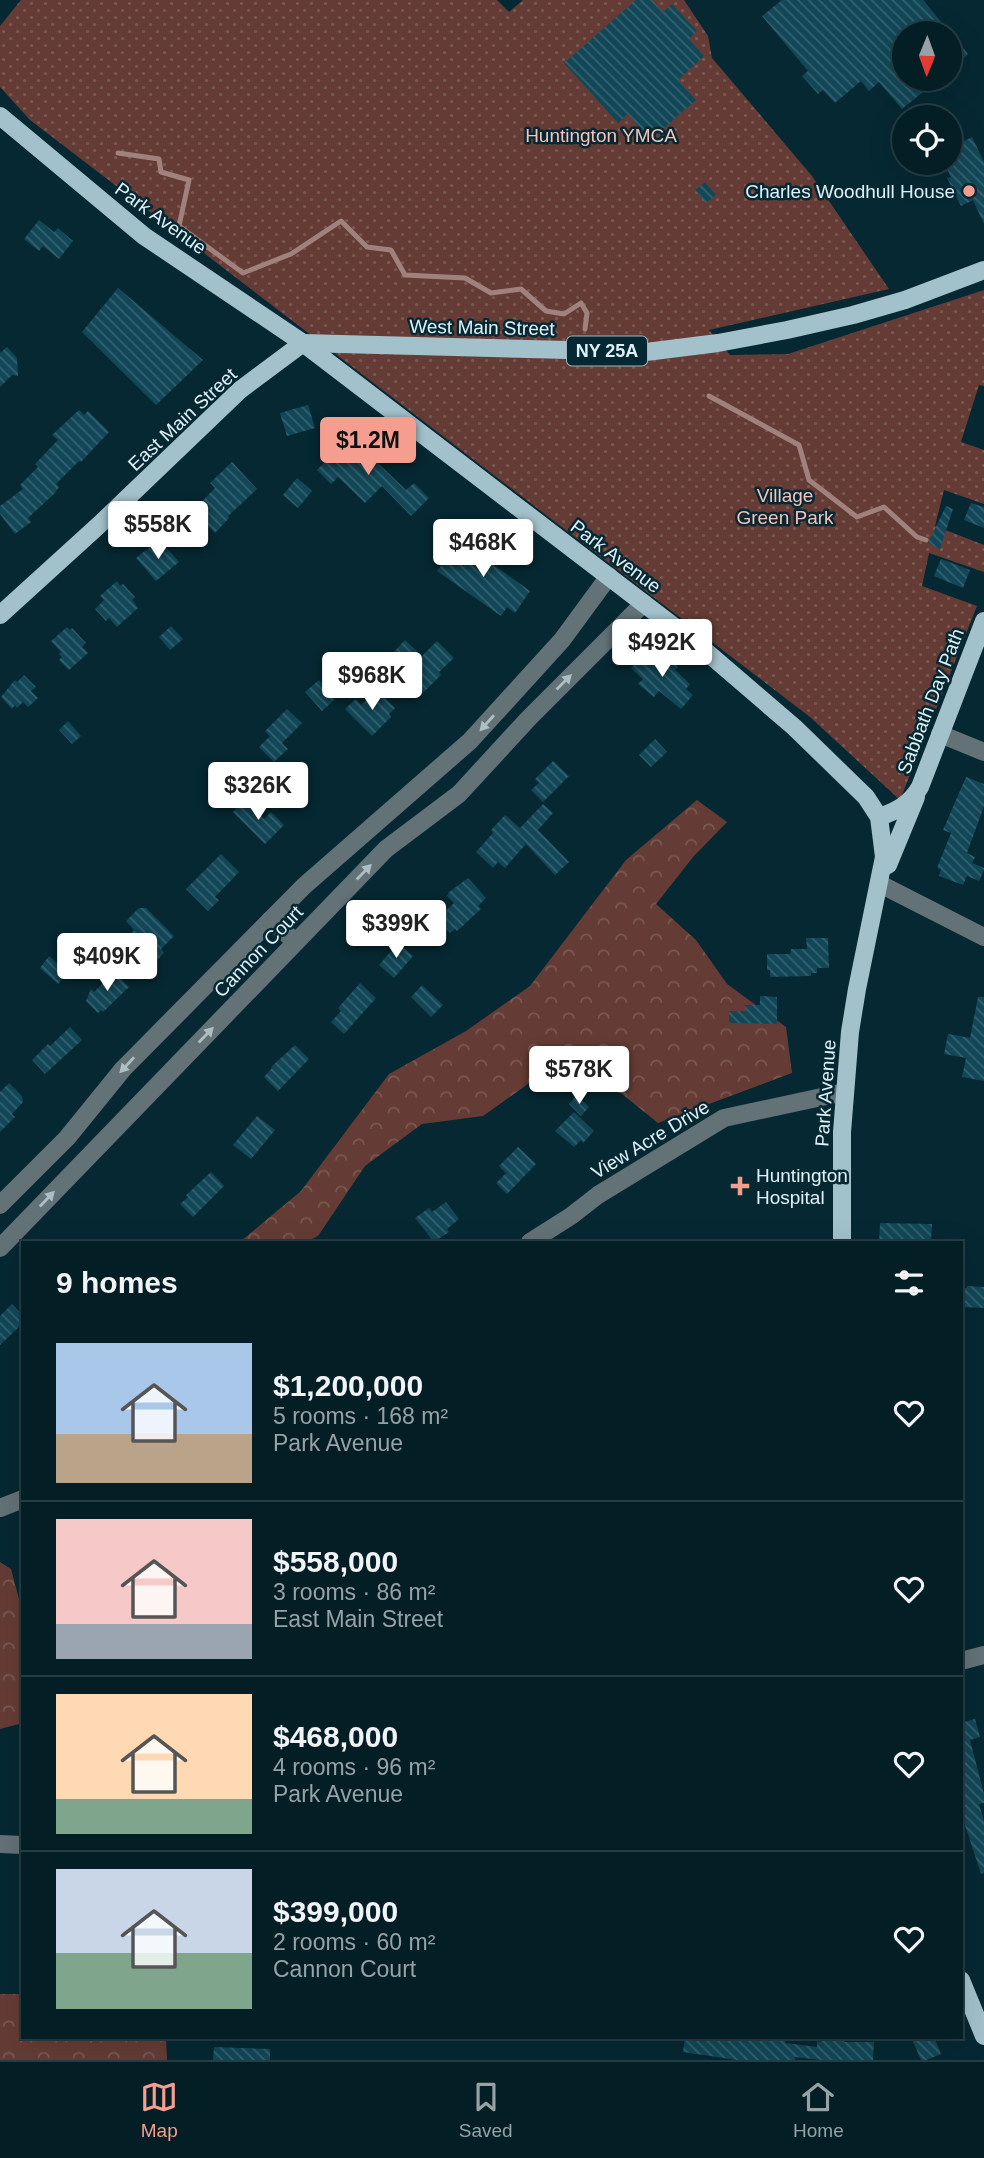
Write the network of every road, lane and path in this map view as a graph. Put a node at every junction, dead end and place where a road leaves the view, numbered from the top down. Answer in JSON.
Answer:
{"nodes":[{"id":1,"x":0,"y":116,"type":"edge"},
{"id":2,"x":984,"y":270,"type":"edge"},
{"id":3,"x":303,"y":343,"type":"junction"},
{"id":4,"x":609,"y":576,"type":"junction"},
{"id":5,"x":644,"y":603,"type":"junction"},
{"id":6,"x":0,"y":615,"type":"edge"},
{"id":7,"x":984,"y":621,"type":"edge"},
{"id":8,"x":507,"y":701,"type":"junction"},
{"id":9,"x":529,"y":718,"type":"junction"},
{"id":10,"x":940,"y":734,"type":"junction"},
{"id":11,"x":984,"y":752,"type":"edge"},
{"id":12,"x":920,"y":788,"type":"junction"},
{"id":13,"x":397,"y":804,"type":"junction"},
{"id":14,"x":879,"y":817,"type":"junction"},
{"id":15,"x":418,"y":825,"type":"junction"},
{"id":16,"x":880,"y":884,"type":"junction"},
{"id":17,"x":270,"y":920,"type":"junction"},
{"id":18,"x":984,"y":937,"type":"edge"},
{"id":19,"x":296,"y":942,"type":"junction"},
{"id":20,"x":845,"y":1092,"type":"junction"},
{"id":21,"x":78,"y":1124,"type":"junction"},
{"id":22,"x":102,"y":1143,"type":"junction"},
{"id":23,"x":0,"y":1205,"type":"edge"},
{"id":24,"x":532,"y":1241,"type":"edge"},
{"id":25,"x":842,"y":1241,"type":"edge"},
{"id":26,"x":0,"y":1248,"type":"edge"},
{"id":27,"x":21,"y":1500,"type":"edge"},
{"id":28,"x":0,"y":1508,"type":"edge"},
{"id":29,"x":984,"y":1656,"type":"edge"},
{"id":30,"x":963,"y":1661,"type":"edge"},
{"id":31,"x":0,"y":1844,"type":"edge"},
{"id":32,"x":21,"y":1844,"type":"edge"},
{"id":33,"x":963,"y":1985,"type":"edge"},
{"id":34,"x":984,"y":2036,"type":"edge"}],
"edges":[{"from":1,"to":3,"type":"main road","name":"Park Avenue"},
{"from":2,"to":3,"type":"main road","name":"West Main Street","number":"NY 25A"},
{"from":3,"to":4,"type":"main road","name":"Park Avenue"},
{"from":3,"to":6,"type":"main road","name":"East Main Street"},
{"from":4,"to":5,"type":"main road","name":"Park Avenue"},
{"from":4,"to":8,"type":"street","name":"Cannon Court"},
{"from":9,"to":5,"type":"street","name":"Cannon Court","one_way":true},
{"from":5,"to":14,"type":"main road","name":"Park Avenue"},
{"from":7,"to":10,"type":"main road","name":"Sabbath Day Path"},
{"from":8,"to":9,"type":"street"},
{"from":8,"to":13,"type":"street","name":"Cannon Court","one_way":true},
{"from":9,"to":15,"type":"street","name":"Cannon Court"},
{"from":10,"to":11,"type":"street"},
{"from":10,"to":12,"type":"main road","name":"Sabbath Day Path"},
{"from":12,"to":14,"type":"main road","name":"Sabbath Day Path"},
{"from":12,"to":16,"type":"main road"},
{"from":13,"to":15,"type":"street"},
{"from":13,"to":17,"type":"street","name":"Cannon Court"},
{"from":14,"to":16,"type":"main road","name":"Park Avenue"},
{"from":19,"to":15,"type":"street","name":"Cannon Court","one_way":true},
{"from":16,"to":18,"type":"street"},
{"from":16,"to":20,"type":"main road","name":"Park Avenue"},
{"from":17,"to":19,"type":"street"},
{"from":17,"to":21,"type":"street","name":"Cannon Court","one_way":true},
{"from":22,"to":19,"type":"street","name":"Cannon Court","one_way":true},
{"from":20,"to":24,"type":"street","name":"View Acre Drive"},
{"from":20,"to":25,"type":"main road","name":"Park Avenue"},
{"from":21,"to":22,"type":"street"},
{"from":21,"to":23,"type":"street","name":"Cannon Court"},
{"from":26,"to":22,"type":"street","name":"Cannon Court","one_way":true},
{"from":27,"to":28,"type":"street"},
{"from":29,"to":30,"type":"street"},
{"from":31,"to":32,"type":"street"},
{"from":33,"to":34,"type":"main road"}]}
